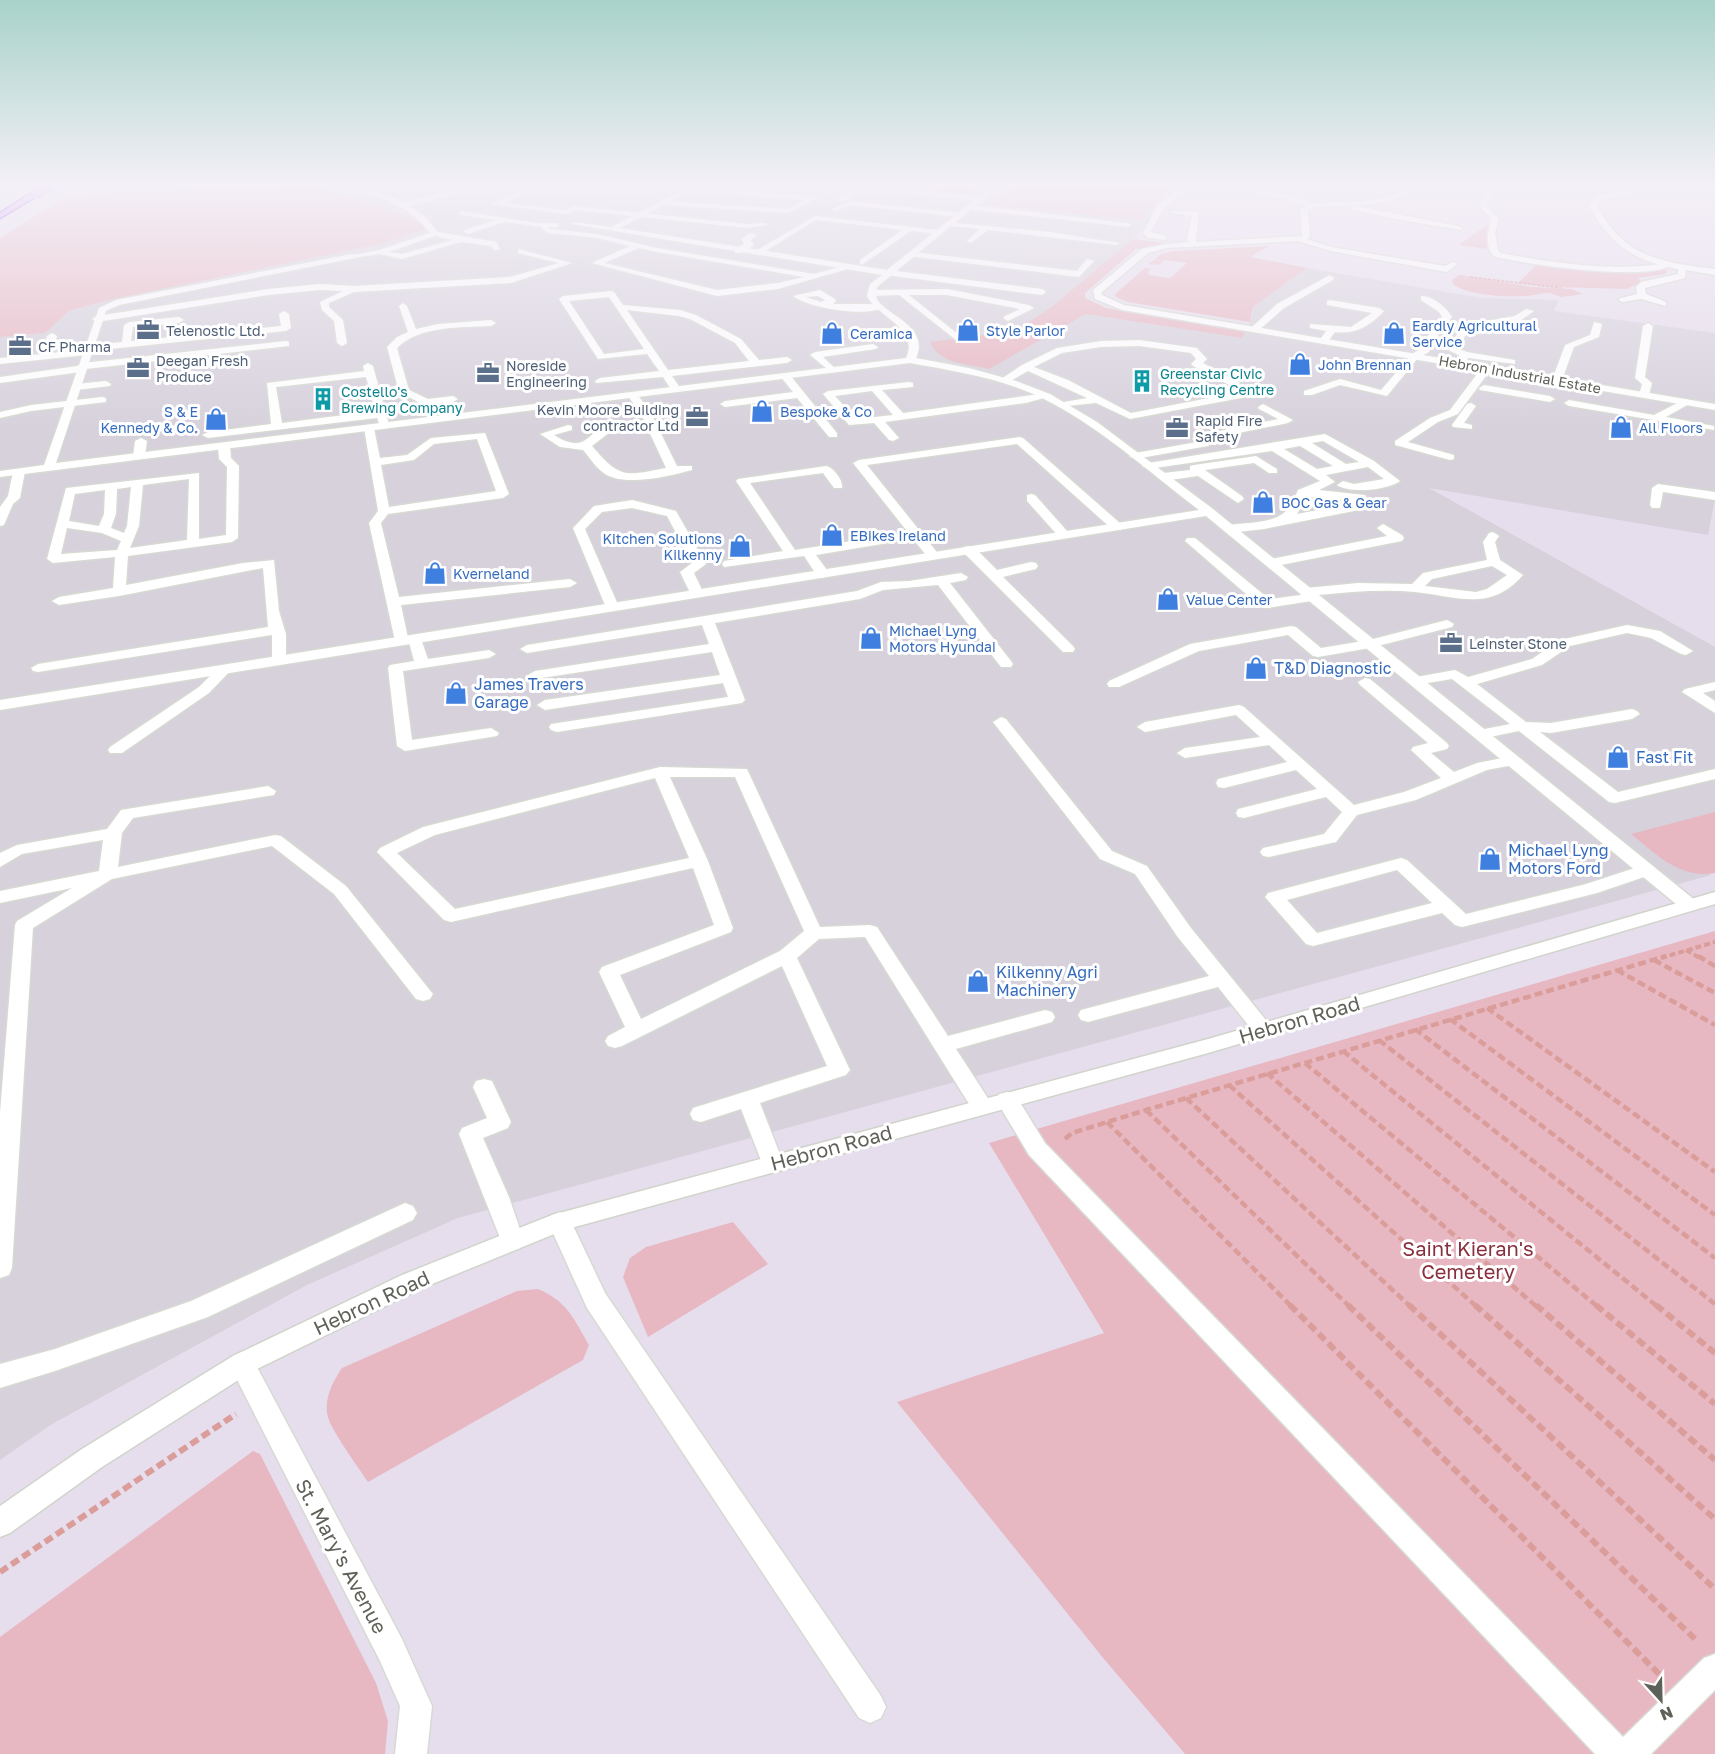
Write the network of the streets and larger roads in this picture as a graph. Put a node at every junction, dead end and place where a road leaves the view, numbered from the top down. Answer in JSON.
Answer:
{"nodes":[{"id":1,"x":303,"y":266,"type":"edge"},
{"id":2,"x":580,"y":266,"type":"edge"},
{"id":3,"x":604,"y":266,"type":"edge"},
{"id":4,"x":752,"y":266,"type":"edge"},
{"id":5,"x":833,"y":266,"type":"edge"},
{"id":6,"x":897,"y":266,"type":"edge"},
{"id":7,"x":1014,"y":266,"type":"edge"},
{"id":8,"x":1086,"y":266,"type":"edge"},
{"id":9,"x":1127,"y":266,"type":"edge"},
{"id":10,"x":1427,"y":266,"type":"edge"},
{"id":11,"x":1451,"y":266,"type":"edge"},
{"id":12,"x":1599,"y":266,"type":"edge"},
{"id":13,"x":1665,"y":266,"type":"edge"},
{"id":14,"x":1672,"y":266,"type":"edge"},
{"id":15,"x":847,"y":268,"type":"junction"},
{"id":16,"x":1682,"y":268,"type":"junction"},
{"id":17,"x":927,"y":270,"type":"dead end"},
{"id":18,"x":1715,"y":272,"type":"edge"},
{"id":19,"x":888,"y":273,"type":"junction"},
{"id":20,"x":819,"y":277,"type":"junction"},
{"id":21,"x":919,"y":277,"type":"junction"},
{"id":22,"x":1329,"y":278,"type":"dead end"},
{"id":23,"x":354,"y":289,"type":"junction"},
{"id":24,"x":900,"y":292,"type":"junction"},
{"id":25,"x":1042,"y":292,"type":"dead end"},
{"id":26,"x":871,"y":293,"type":"junction"},
{"id":27,"x":1642,"y":296,"type":"junction"},
{"id":28,"x":1424,"y":298,"type":"dead end"},
{"id":29,"x":1622,"y":298,"type":"dead end"},
{"id":30,"x":825,"y":303,"type":"dead end"},
{"id":31,"x":1330,"y":303,"type":"dead end"},
{"id":32,"x":1663,"y":304,"type":"dead end"},
{"id":33,"x":403,"y":306,"type":"dead end"},
{"id":34,"x":620,"y":307,"type":"junction"},
{"id":35,"x":880,"y":307,"type":"junction"},
{"id":36,"x":1529,"y":311,"type":"dead end"},
{"id":37,"x":284,"y":314,"type":"dead end"},
{"id":38,"x":1008,"y":318,"type":"dead end"},
{"id":39,"x":97,"y":319,"type":"junction"},
{"id":40,"x":179,"y":320,"type":"dead end"},
{"id":41,"x":491,"y":323,"type":"dead end"},
{"id":42,"x":1597,"y":324,"type":"dead end"},
{"id":43,"x":1313,"y":326,"type":"dead end"},
{"id":44,"x":1648,"y":326,"type":"dead end"},
{"id":45,"x":1255,"y":329,"type":"junction"},
{"id":46,"x":1332,"y":329,"type":"junction"},
{"id":47,"x":412,"y":331,"type":"junction"},
{"id":48,"x":52,"y":336,"type":"dead end"},
{"id":49,"x":956,"y":337,"type":"dead end"},
{"id":50,"x":1324,"y":341,"type":"junction"},
{"id":51,"x":342,"y":343,"type":"dead end"},
{"id":52,"x":286,"y":344,"type":"dead end"},
{"id":53,"x":126,"y":345,"type":"junction"},
{"id":54,"x":873,"y":347,"type":"dead end"},
{"id":55,"x":87,"y":350,"type":"junction"},
{"id":56,"x":651,"y":351,"type":"junction"},
{"id":57,"x":46,"y":356,"type":"junction"},
{"id":58,"x":1415,"y":356,"type":"junction"},
{"id":59,"x":1463,"y":359,"type":"junction"},
{"id":60,"x":787,"y":360,"type":"dead end"},
{"id":61,"x":910,"y":360,"type":"junction"},
{"id":62,"x":0,"y":361,"type":"edge"},
{"id":63,"x":1512,"y":362,"type":"dead end"},
{"id":64,"x":114,"y":363,"type":"junction"},
{"id":65,"x":756,"y":363,"type":"junction"},
{"id":66,"x":1026,"y":367,"type":"junction"},
{"id":67,"x":82,"y":368,"type":"junction"},
{"id":68,"x":1492,"y":369,"type":"junction"},
{"id":69,"x":832,"y":370,"type":"junction"},
{"id":70,"x":666,"y":374,"type":"junction"},
{"id":71,"x":785,"y":375,"type":"junction"},
{"id":72,"x":0,"y":380,"type":"edge"},
{"id":73,"x":1557,"y":380,"type":"junction"},
{"id":74,"x":600,"y":381,"type":"dead end"},
{"id":75,"x":1003,"y":381,"type":"junction"},
{"id":76,"x":107,"y":383,"type":"junction"},
{"id":77,"x":909,"y":385,"type":"dead end"},
{"id":78,"x":76,"y":387,"type":"junction"},
{"id":79,"x":874,"y":388,"type":"junction"},
{"id":80,"x":1484,"y":388,"type":"junction"},
{"id":81,"x":676,"y":389,"type":"junction"},
{"id":82,"x":1308,"y":393,"type":"dead end"},
{"id":83,"x":800,"y":394,"type":"junction"},
{"id":84,"x":633,"y":395,"type":"junction"},
{"id":85,"x":1644,"y":395,"type":"junction"},
{"id":86,"x":1046,"y":396,"type":"junction"},
{"id":87,"x":453,"y":399,"type":"dead end"},
{"id":88,"x":1099,"y":399,"type":"junction"},
{"id":89,"x":1550,"y":399,"type":"dead end"},
{"id":90,"x":102,"y":400,"type":"junction"},
{"id":91,"x":427,"y":402,"type":"junction"},
{"id":92,"x":1684,"y":402,"type":"junction"},
{"id":93,"x":1569,"y":403,"type":"dead end"},
{"id":94,"x":70,"y":404,"type":"junction"},
{"id":95,"x":725,"y":404,"type":"dead end"},
{"id":96,"x":1062,"y":405,"type":"junction"},
{"id":97,"x":1263,"y":407,"type":"dead end"},
{"id":98,"x":1715,"y":407,"type":"edge"},
{"id":99,"x":98,"y":414,"type":"dead end"},
{"id":100,"x":0,"y":416,"type":"edge"},
{"id":101,"x":901,"y":417,"type":"junction"},
{"id":102,"x":1656,"y":418,"type":"junction"},
{"id":103,"x":383,"y":420,"type":"junction"},
{"id":104,"x":433,"y":420,"type":"junction"},
{"id":105,"x":877,"y":420,"type":"junction"},
{"id":106,"x":277,"y":427,"type":"junction"},
{"id":107,"x":1468,"y":427,"type":"dead end"},
{"id":108,"x":369,"y":428,"type":"junction"},
{"id":109,"x":568,"y":428,"type":"dead end"},
{"id":110,"x":1710,"y":428,"type":"dead end"},
{"id":111,"x":606,"y":430,"type":"dead end"},
{"id":112,"x":208,"y":435,"type":"dead end"},
{"id":113,"x":833,"y":435,"type":"dead end"},
{"id":114,"x":893,"y":438,"type":"dead end"},
{"id":115,"x":141,"y":441,"type":"dead end"},
{"id":116,"x":1302,"y":442,"type":"junction"},
{"id":117,"x":224,"y":446,"type":"junction"},
{"id":118,"x":586,"y":446,"type":"junction"},
{"id":119,"x":1274,"y":447,"type":"junction"},
{"id":120,"x":138,"y":456,"type":"junction"},
{"id":121,"x":1135,"y":456,"type":"junction"},
{"id":122,"x":1450,"y":457,"type":"dead end"},
{"id":123,"x":375,"y":462,"type":"junction"},
{"id":124,"x":1370,"y":463,"type":"junction"},
{"id":125,"x":1148,"y":466,"type":"junction"},
{"id":126,"x":50,"y":468,"type":"junction"},
{"id":127,"x":688,"y":468,"type":"dead end"},
{"id":128,"x":1344,"y":468,"type":"junction"},
{"id":129,"x":673,"y":470,"type":"junction"},
{"id":130,"x":1273,"y":471,"type":"dead end"},
{"id":131,"x":19,"y":472,"type":"junction"},
{"id":132,"x":1200,"y":472,"type":"junction"},
{"id":133,"x":1316,"y":473,"type":"junction"},
{"id":134,"x":0,"y":474,"type":"edge"},
{"id":135,"x":1163,"y":477,"type":"junction"},
{"id":136,"x":1329,"y":482,"type":"junction"},
{"id":137,"x":137,"y":483,"type":"junction"},
{"id":138,"x":838,"y":485,"type":"dead end"},
{"id":139,"x":111,"y":486,"type":"junction"},
{"id":140,"x":16,"y":489,"type":"junction"},
{"id":141,"x":0,"y":491,"type":"edge"},
{"id":142,"x":1302,"y":493,"type":"junction"},
{"id":143,"x":1715,"y":496,"type":"edge"},
{"id":144,"x":1031,"y":498,"type":"dead end"},
{"id":145,"x":1238,"y":499,"type":"dead end"},
{"id":146,"x":1656,"y":505,"type":"dead end"},
{"id":147,"x":384,"y":510,"type":"junction"},
{"id":148,"x":1209,"y":512,"type":"junction"},
{"id":149,"x":1284,"y":520,"type":"junction"},
{"id":150,"x":0,"y":522,"type":"edge"},
{"id":151,"x":62,"y":525,"type":"junction"},
{"id":152,"x":1117,"y":527,"type":"junction"},
{"id":153,"x":1383,"y":528,"type":"dead end"},
{"id":154,"x":1230,"y":529,"type":"junction"},
{"id":155,"x":104,"y":530,"type":"junction"},
{"id":156,"x":1064,"y":535,"type":"junction"},
{"id":157,"x":1493,"y":536,"type":"dead end"},
{"id":158,"x":128,"y":539,"type":"junction"},
{"id":159,"x":884,"y":540,"type":"dead end"},
{"id":160,"x":1191,"y":541,"type":"dead end"},
{"id":161,"x":193,"y":543,"type":"junction"},
{"id":162,"x":969,"y":550,"type":"junction"},
{"id":163,"x":808,"y":552,"type":"junction"},
{"id":164,"x":122,"y":553,"type":"junction"},
{"id":165,"x":790,"y":554,"type":"junction"},
{"id":166,"x":934,"y":556,"type":"junction"},
{"id":167,"x":1494,"y":562,"type":"junction"},
{"id":168,"x":1271,"y":563,"type":"junction"},
{"id":169,"x":729,"y":564,"type":"dead end"},
{"id":170,"x":1030,"y":566,"type":"dead end"},
{"id":171,"x":868,"y":567,"type":"junction"},
{"id":172,"x":823,"y":574,"type":"junction"},
{"id":173,"x":994,"y":575,"type":"junction"},
{"id":174,"x":961,"y":577,"type":"dead end"},
{"id":175,"x":941,"y":580,"type":"junction"},
{"id":176,"x":570,"y":583,"type":"dead end"},
{"id":177,"x":881,"y":586,"type":"junction"},
{"id":178,"x":1415,"y":588,"type":"junction"},
{"id":179,"x":119,"y":592,"type":"junction"},
{"id":180,"x":697,"y":594,"type":"junction"},
{"id":181,"x":1310,"y":594,"type":"junction"},
{"id":182,"x":59,"y":601,"type":"dead end"},
{"id":183,"x":393,"y":602,"type":"junction"},
{"id":184,"x":612,"y":607,"type":"junction"},
{"id":185,"x":707,"y":620,"type":"junction"},
{"id":186,"x":1447,"y":624,"type":"dead end"},
{"id":187,"x":276,"y":630,"type":"junction"},
{"id":188,"x":409,"y":640,"type":"junction"},
{"id":189,"x":1370,"y":644,"type":"junction"},
{"id":190,"x":717,"y":647,"type":"junction"},
{"id":191,"x":527,"y":649,"type":"dead end"},
{"id":192,"x":1068,"y":649,"type":"dead end"},
{"id":193,"x":1686,"y":651,"type":"dead end"},
{"id":194,"x":489,"y":654,"type":"dead end"},
{"id":195,"x":279,"y":661,"type":"junction"},
{"id":196,"x":422,"y":664,"type":"junction"},
{"id":197,"x":1006,"y":664,"type":"dead end"},
{"id":198,"x":38,"y":668,"type":"dead end"},
{"id":199,"x":225,"y":669,"type":"junction"},
{"id":200,"x":535,"y":675,"type":"dead end"},
{"id":201,"x":729,"y":678,"type":"junction"},
{"id":202,"x":1416,"y":681,"type":"junction"},
{"id":203,"x":1365,"y":682,"type":"dead end"},
{"id":204,"x":1466,"y":682,"type":"junction"},
{"id":205,"x":1114,"y":684,"type":"dead end"},
{"id":206,"x":1715,"y":686,"type":"edge"},
{"id":207,"x":0,"y":705,"type":"edge"},
{"id":208,"x":546,"y":705,"type":"dead end"},
{"id":209,"x":1715,"y":708,"type":"edge"},
{"id":210,"x":1632,"y":714,"type":"dead end"},
{"id":211,"x":1001,"y":722,"type":"dead end"},
{"id":212,"x":1523,"y":726,"type":"junction"},
{"id":213,"x":557,"y":727,"type":"dead end"},
{"id":214,"x":1146,"y":727,"type":"dead end"},
{"id":215,"x":491,"y":733,"type":"dead end"},
{"id":216,"x":1480,"y":734,"type":"junction"},
{"id":217,"x":1273,"y":740,"type":"junction"},
{"id":218,"x":116,"y":750,"type":"dead end"},
{"id":219,"x":1185,"y":753,"type":"dead end"},
{"id":220,"x":1513,"y":761,"type":"junction"},
{"id":221,"x":1299,"y":764,"type":"junction"},
{"id":222,"x":660,"y":772,"type":"junction"},
{"id":223,"x":1715,"y":774,"type":"edge"},
{"id":224,"x":1452,"y":779,"type":"junction"},
{"id":225,"x":1224,"y":783,"type":"dead end"},
{"id":226,"x":268,"y":791,"type":"dead end"},
{"id":227,"x":1329,"y":791,"type":"junction"},
{"id":228,"x":1351,"y":811,"type":"junction"},
{"id":229,"x":1244,"y":813,"type":"dead end"},
{"id":230,"x":112,"y":833,"type":"junction"},
{"id":231,"x":1269,"y":852,"type":"dead end"},
{"id":232,"x":0,"y":861,"type":"edge"},
{"id":233,"x":699,"y":861,"type":"junction"},
{"id":234,"x":1647,"y":870,"type":"junction"},
{"id":235,"x":108,"y":874,"type":"junction"},
{"id":236,"x":0,"y":897,"type":"edge"},
{"id":237,"x":1715,"y":898,"type":"edge"},
{"id":238,"x":1689,"y":905,"type":"junction"},
{"id":239,"x":1446,"y":906,"type":"junction"},
{"id":240,"x":814,"y":933,"type":"junction"},
{"id":241,"x":787,"y":956,"type":"junction"},
{"id":242,"x":1222,"y":979,"type":"junction"},
{"id":243,"x":423,"y":994,"type":"dead end"},
{"id":244,"x":1088,"y":1015,"type":"dead end"},
{"id":245,"x":1045,"y":1017,"type":"dead end"},
{"id":246,"x":636,"y":1030,"type":"junction"},
{"id":247,"x":1263,"y":1030,"type":"junction"},
{"id":248,"x":615,"y":1041,"type":"dead end"},
{"id":249,"x":942,"y":1045,"type":"junction"},
{"id":250,"x":484,"y":1087,"type":"dead end"},
{"id":251,"x":748,"y":1099,"type":"junction"},
{"id":252,"x":1007,"y":1100,"type":"junction"},
{"id":253,"x":982,"y":1106,"type":"junction"},
{"id":254,"x":700,"y":1114,"type":"dead end"},
{"id":255,"x":772,"y":1162,"type":"junction"},
{"id":256,"x":405,"y":1213,"type":"dead end"},
{"id":257,"x":560,"y":1221,"type":"junction"},
{"id":258,"x":512,"y":1241,"type":"junction"},
{"id":259,"x":0,"y":1268,"type":"edge"},
{"id":260,"x":242,"y":1365,"type":"junction"},
{"id":261,"x":0,"y":1376,"type":"edge"},
{"id":262,"x":0,"y":1523,"type":"edge"},
{"id":263,"x":1711,"y":1659,"type":"edge"},
{"id":264,"x":870,"y":1707,"type":"dead end"},
{"id":265,"x":411,"y":1754,"type":"edge"},
{"id":266,"x":1617,"y":1754,"type":"edge"},
{"id":267,"x":1628,"y":1754,"type":"edge"}],
"edges":[{"from":1,"to":39,"type":"street"},
{"from":2,"to":23,"type":"street"},
{"from":3,"to":20,"type":"street"},
{"from":4,"to":20,"type":"street"},
{"from":5,"to":15,"type":"street"},
{"from":6,"to":19,"type":"street"},
{"from":7,"to":8,"type":"street"},
{"from":9,"to":45,"type":"street","name":"Hebron Industrial Estate"},
{"from":10,"to":11,"type":"street"},
{"from":12,"to":13,"type":"street"},
{"from":14,"to":16,"type":"street"},
{"from":15,"to":19,"type":"street"},
{"from":15,"to":20,"type":"street"},
{"from":16,"to":18,"type":"street"},
{"from":16,"to":27,"type":"street"},
{"from":17,"to":21,"type":"street"},
{"from":19,"to":21,"type":"street"},
{"from":19,"to":26,"type":"street"},
{"from":21,"to":25,"type":"street"},
{"from":22,"to":45,"type":"street"},
{"from":23,"to":39,"type":"street"},
{"from":23,"to":51,"type":"street"},
{"from":24,"to":26,"type":"street"},
{"from":24,"to":38,"type":"street"},
{"from":24,"to":49,"type":"street"},
{"from":26,"to":35,"type":"street"},
{"from":27,"to":29,"type":"street"},
{"from":27,"to":32,"type":"street"},
{"from":28,"to":58,"type":"street"},
{"from":30,"to":35,"type":"street"},
{"from":31,"to":46,"type":"street"},
{"from":33,"to":47,"type":"street"},
{"from":34,"to":56,"type":"street"},
{"from":34,"to":56,"type":"street"},
{"from":34,"to":65,"type":"street"},
{"from":35,"to":61,"type":"street"},
{"from":36,"to":59,"type":"street"},
{"from":37,"to":53,"type":"street"},
{"from":39,"to":55,"type":"street"},
{"from":40,"to":53,"type":"street"},
{"from":41,"to":47,"type":"street"},
{"from":42,"to":73,"type":"street"},
{"from":43,"to":46,"type":"street"},
{"from":44,"to":85,"type":"street"},
{"from":45,"to":50,"type":"street","name":"Hebron Industrial Estate"},
{"from":46,"to":50,"type":"street"},
{"from":47,"to":91,"type":"street"},
{"from":48,"to":57,"type":"street"},
{"from":50,"to":58,"type":"street","name":"Hebron Industrial Estate"},
{"from":52,"to":64,"type":"street"},
{"from":53,"to":55,"type":"street"},
{"from":54,"to":69,"type":"street"},
{"from":55,"to":57,"type":"street"},
{"from":55,"to":67,"type":"street"},
{"from":56,"to":70,"type":"street"},
{"from":57,"to":62,"type":"street"},
{"from":58,"to":59,"type":"street","name":"Hebron Industrial Estate"},
{"from":58,"to":82,"type":"street"},
{"from":59,"to":63,"type":"street"},
{"from":59,"to":68,"type":"street","name":"Hebron Industrial Estate"},
{"from":60,"to":65,"type":"street"},
{"from":61,"to":69,"type":"street"},
{"from":61,"to":75,"type":"street"},
{"from":64,"to":67,"type":"street"},
{"from":64,"to":76,"type":"street"},
{"from":65,"to":70,"type":"street"},
{"from":66,"to":75,"type":"street"},
{"from":66,"to":88,"type":"street"},
{"from":66,"to":88,"type":"street"},
{"from":67,"to":72,"type":"street"},
{"from":67,"to":78,"type":"street"},
{"from":68,"to":73,"type":"street","name":"Hebron Industrial Estate"},
{"from":68,"to":80,"type":"street"},
{"from":68,"to":122,"type":"street"},
{"from":69,"to":71,"type":"street"},
{"from":70,"to":74,"type":"street"},
{"from":70,"to":81,"type":"street"},
{"from":71,"to":81,"type":"street"},
{"from":71,"to":83,"type":"street"},
{"from":73,"to":85,"type":"street","name":"Hebron Industrial Estate"},
{"from":75,"to":86,"type":"street"},
{"from":76,"to":78,"type":"street"},
{"from":76,"to":90,"type":"street"},
{"from":77,"to":79,"type":"street"},
{"from":78,"to":94,"type":"street"},
{"from":79,"to":101,"type":"street"},
{"from":79,"to":105,"type":"street"},
{"from":80,"to":89,"type":"street"},
{"from":80,"to":107,"type":"street"},
{"from":81,"to":84,"type":"street"},
{"from":83,"to":95,"type":"street"},
{"from":83,"to":113,"type":"street"},
{"from":84,"to":104,"type":"street"},
{"from":84,"to":129,"type":"street"},
{"from":85,"to":92,"type":"street","name":"Hebron Industrial Estate"},
{"from":86,"to":96,"type":"street"},
{"from":86,"to":101,"type":"street"},
{"from":87,"to":91,"type":"street"},
{"from":88,"to":96,"type":"street"},
{"from":90,"to":94,"type":"street"},
{"from":90,"to":99,"type":"street"},
{"from":91,"to":104,"type":"street"},
{"from":92,"to":98,"type":"street","name":"Hebron Industrial Estate"},
{"from":92,"to":102,"type":"street"},
{"from":93,"to":102,"type":"street"},
{"from":94,"to":100,"type":"street"},
{"from":94,"to":126,"type":"street"},
{"from":96,"to":121,"type":"street"},
{"from":97,"to":121,"type":"street"},
{"from":101,"to":105,"type":"street"},
{"from":102,"to":110,"type":"street"},
{"from":103,"to":104,"type":"street"},
{"from":103,"to":106,"type":"street"},
{"from":103,"to":106,"type":"street"},
{"from":103,"to":108,"type":"street"},
{"from":105,"to":114,"type":"street"},
{"from":106,"to":112,"type":"street"},
{"from":108,"to":117,"type":"street"},
{"from":108,"to":123,"type":"street"},
{"from":109,"to":118,"type":"street"},
{"from":111,"to":118,"type":"street"},
{"from":115,"to":120,"type":"street"},
{"from":116,"to":119,"type":"street"},
{"from":116,"to":124,"type":"street"},
{"from":116,"to":128,"type":"street"},
{"from":117,"to":120,"type":"street"},
{"from":117,"to":161,"type":"street"},
{"from":118,"to":129,"type":"street"},
{"from":119,"to":125,"type":"street"},
{"from":119,"to":133,"type":"street"},
{"from":120,"to":126,"type":"street"},
{"from":121,"to":125,"type":"street"},
{"from":123,"to":147,"type":"street"},
{"from":123,"to":147,"type":"street"},
{"from":124,"to":128,"type":"street"},
{"from":124,"to":136,"type":"street"},
{"from":125,"to":135,"type":"street"},
{"from":126,"to":131,"type":"street"},
{"from":127,"to":129,"type":"street"},
{"from":128,"to":133,"type":"street"},
{"from":130,"to":132,"type":"street"},
{"from":131,"to":134,"type":"street"},
{"from":131,"to":140,"type":"street"},
{"from":132,"to":135,"type":"street"},
{"from":132,"to":145,"type":"street"},
{"from":133,"to":136,"type":"street"},
{"from":135,"to":148,"type":"street"},
{"from":136,"to":142,"type":"street"},
{"from":137,"to":139,"type":"street"},
{"from":137,"to":158,"type":"street"},
{"from":137,"to":161,"type":"street"},
{"from":138,"to":165,"type":"street"},
{"from":139,"to":151,"type":"street"},
{"from":139,"to":155,"type":"street"},
{"from":140,"to":141,"type":"street"},
{"from":140,"to":150,"type":"street"},
{"from":142,"to":149,"type":"street"},
{"from":142,"to":149,"type":"street"},
{"from":143,"to":146,"type":"street"},
{"from":144,"to":156,"type":"street"},
{"from":147,"to":183,"type":"street"},
{"from":148,"to":152,"type":"street"},
{"from":148,"to":154,"type":"street"},
{"from":149,"to":154,"type":"street"},
{"from":151,"to":155,"type":"street"},
{"from":151,"to":164,"type":"street"},
{"from":152,"to":156,"type":"street"},
{"from":152,"to":166,"type":"street"},
{"from":153,"to":168,"type":"street"},
{"from":154,"to":168,"type":"street"},
{"from":155,"to":158,"type":"street"},
{"from":156,"to":162,"type":"street"},
{"from":157,"to":167,"type":"street"},
{"from":158,"to":164,"type":"street"},
{"from":159,"to":163,"type":"street"},
{"from":160,"to":181,"type":"street"},
{"from":161,"to":164,"type":"street"},
{"from":162,"to":166,"type":"street"},
{"from":162,"to":173,"type":"street"},
{"from":163,"to":165,"type":"street"},
{"from":163,"to":172,"type":"street"},
{"from":164,"to":179,"type":"street"},
{"from":165,"to":169,"type":"street"},
{"from":166,"to":171,"type":"street"},
{"from":167,"to":178,"type":"street"},
{"from":167,"to":178,"type":"street"},
{"from":168,"to":181,"type":"street"},
{"from":170,"to":173,"type":"street"},
{"from":171,"to":172,"type":"street"},
{"from":171,"to":177,"type":"street"},
{"from":172,"to":180,"type":"street"},
{"from":173,"to":192,"type":"street"},
{"from":174,"to":175,"type":"street"},
{"from":175,"to":177,"type":"street"},
{"from":175,"to":197,"type":"street"},
{"from":176,"to":183,"type":"street"},
{"from":177,"to":185,"type":"street"},
{"from":178,"to":181,"type":"street"},
{"from":179,"to":182,"type":"street"},
{"from":179,"to":187,"type":"street"},
{"from":180,"to":184,"type":"street"},
{"from":180,"to":184,"type":"street"},
{"from":181,"to":189,"type":"street"},
{"from":183,"to":188,"type":"street"},
{"from":184,"to":188,"type":"street"},
{"from":185,"to":190,"type":"street"},
{"from":185,"to":191,"type":"street"},
{"from":186,"to":189,"type":"street"},
{"from":187,"to":195,"type":"street"},
{"from":187,"to":198,"type":"street"},
{"from":188,"to":195,"type":"street"},
{"from":188,"to":196,"type":"street"},
{"from":189,"to":202,"type":"street"},
{"from":189,"to":205,"type":"street"},
{"from":190,"to":200,"type":"street"},
{"from":190,"to":201,"type":"street"},
{"from":193,"to":204,"type":"street"},
{"from":194,"to":196,"type":"street"},
{"from":195,"to":199,"type":"street"},
{"from":196,"to":215,"type":"street"},
{"from":199,"to":207,"type":"street"},
{"from":199,"to":218,"type":"street"},
{"from":201,"to":208,"type":"street"},
{"from":201,"to":213,"type":"street"},
{"from":202,"to":204,"type":"street"},
{"from":202,"to":216,"type":"street"},
{"from":203,"to":224,"type":"street"},
{"from":204,"to":212,"type":"street"},
{"from":206,"to":209,"type":"street"},
{"from":210,"to":212,"type":"street"},
{"from":211,"to":242,"type":"street"},
{"from":212,"to":216,"type":"street"},
{"from":212,"to":223,"type":"street"},
{"from":214,"to":217,"type":"street"},
{"from":216,"to":220,"type":"street"},
{"from":217,"to":219,"type":"street"},
{"from":217,"to":221,"type":"street"},
{"from":220,"to":224,"type":"street"},
{"from":220,"to":234,"type":"street"},
{"from":221,"to":225,"type":"street"},
{"from":221,"to":227,"type":"street"},
{"from":222,"to":233,"type":"street"},
{"from":222,"to":233,"type":"street"},
{"from":222,"to":240,"type":"street"},
{"from":224,"to":228,"type":"street"},
{"from":226,"to":230,"type":"street"},
{"from":227,"to":228,"type":"street"},
{"from":227,"to":229,"type":"street"},
{"from":228,"to":231,"type":"street"},
{"from":230,"to":232,"type":"street"},
{"from":230,"to":235,"type":"street"},
{"from":233,"to":246,"type":"street"},
{"from":234,"to":238,"type":"street"},
{"from":234,"to":239,"type":"street"},
{"from":235,"to":236,"type":"street"},
{"from":235,"to":243,"type":"street"},
{"from":235,"to":259,"type":"street"},
{"from":237,"to":238,"type":"street","name":"Hebron Road"},
{"from":238,"to":247,"type":"street","name":"Hebron Road"},
{"from":239,"to":239,"type":"street"},
{"from":240,"to":241,"type":"street"},
{"from":240,"to":249,"type":"street"},
{"from":241,"to":246,"type":"street"},
{"from":241,"to":251,"type":"street"},
{"from":242,"to":244,"type":"street"},
{"from":242,"to":247,"type":"street"},
{"from":245,"to":249,"type":"street"},
{"from":246,"to":248,"type":"street"},
{"from":247,"to":252,"type":"street","name":"Hebron Road"},
{"from":249,"to":253,"type":"street"},
{"from":250,"to":258,"type":"street"},
{"from":251,"to":254,"type":"street"},
{"from":251,"to":255,"type":"street"},
{"from":252,"to":253,"type":"street","name":"Hebron Road"},
{"from":252,"to":266,"type":"street"},
{"from":253,"to":255,"type":"street","name":"Hebron Road"},
{"from":255,"to":257,"type":"street","name":"Hebron Road"},
{"from":256,"to":261,"type":"street"},
{"from":257,"to":258,"type":"street","name":"Hebron Road"},
{"from":257,"to":264,"type":"street"},
{"from":258,"to":260,"type":"street","name":"Hebron Road"},
{"from":260,"to":262,"type":"street","name":"Hebron Road"},
{"from":260,"to":265,"type":"street","name":"St. Mary's Avenue"},
{"from":263,"to":267,"type":"street"}]}
